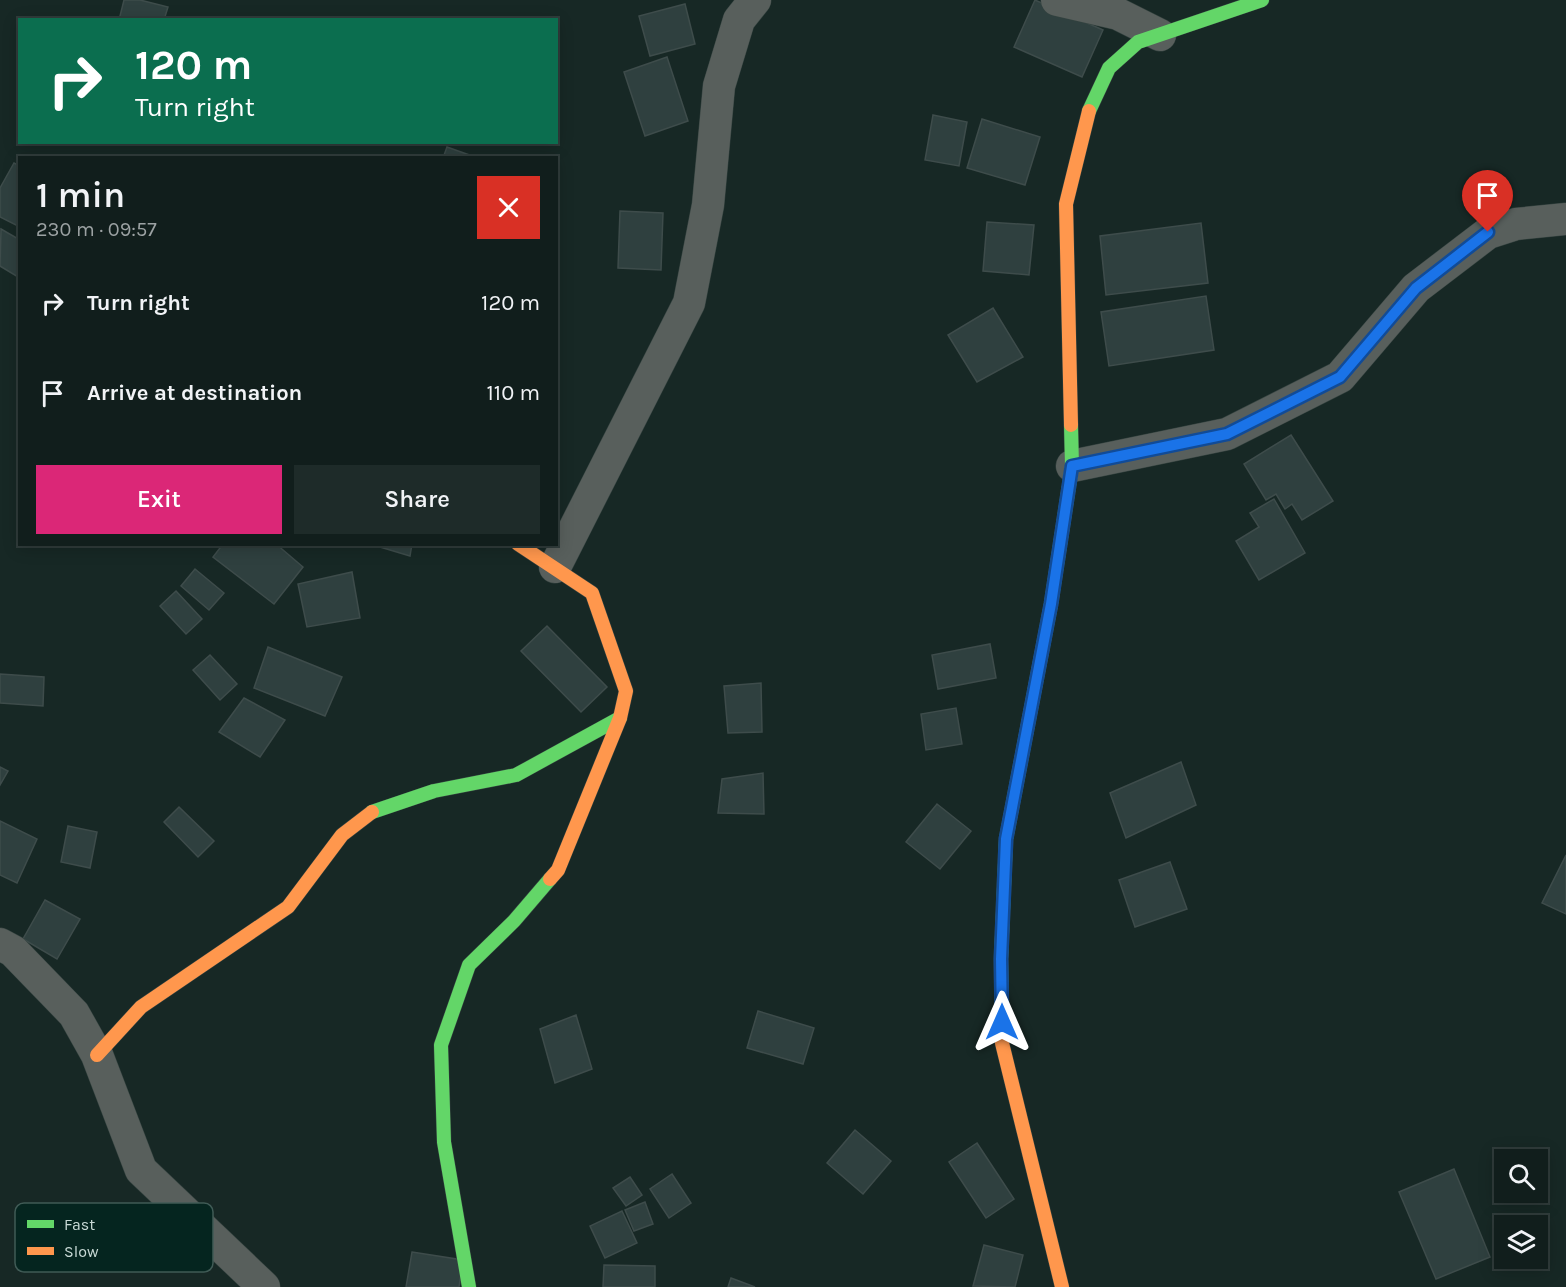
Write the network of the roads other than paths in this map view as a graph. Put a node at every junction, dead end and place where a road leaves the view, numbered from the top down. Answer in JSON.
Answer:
{"nodes":[{"id":1,"x":755,"y":0,"type":"edge"},
{"id":2,"x":1057,"y":0,"type":"edge"},
{"id":3,"x":1262,"y":0,"type":"edge"},
{"id":4,"x":1160,"y":35,"type":"junction"},
{"id":5,"x":1566,"y":219,"type":"edge"},
{"id":6,"x":1072,"y":466,"type":"junction"},
{"id":7,"x":521,"y":546,"type":"edge"},
{"id":8,"x":555,"y":567,"type":"junction"},
{"id":9,"x":620,"y":718,"type":"junction"},
{"id":10,"x":0,"y":944,"type":"edge"},
{"id":11,"x":97,"y":1055,"type":"junction"},
{"id":12,"x":176,"y":1203,"type":"edge"},
{"id":13,"x":213,"y":1238,"type":"edge"},
{"id":14,"x":264,"y":1287,"type":"edge"},
{"id":15,"x":469,"y":1287,"type":"edge"},
{"id":16,"x":1062,"y":1287,"type":"edge"}],
"edges":[{"from":1,"to":8,"type":"street"},
{"from":2,"to":4,"type":"street"},
{"from":3,"to":4,"type":"street"},
{"from":4,"to":6,"type":"street"},
{"from":5,"to":6,"type":"street"},
{"from":6,"to":16,"type":"street"},
{"from":7,"to":8,"type":"street"},
{"from":8,"to":9,"type":"street"},
{"from":9,"to":11,"type":"street"},
{"from":9,"to":15,"type":"street"},
{"from":10,"to":11,"type":"street"},
{"from":11,"to":12,"type":"street"},
{"from":13,"to":14,"type":"street"}]}
